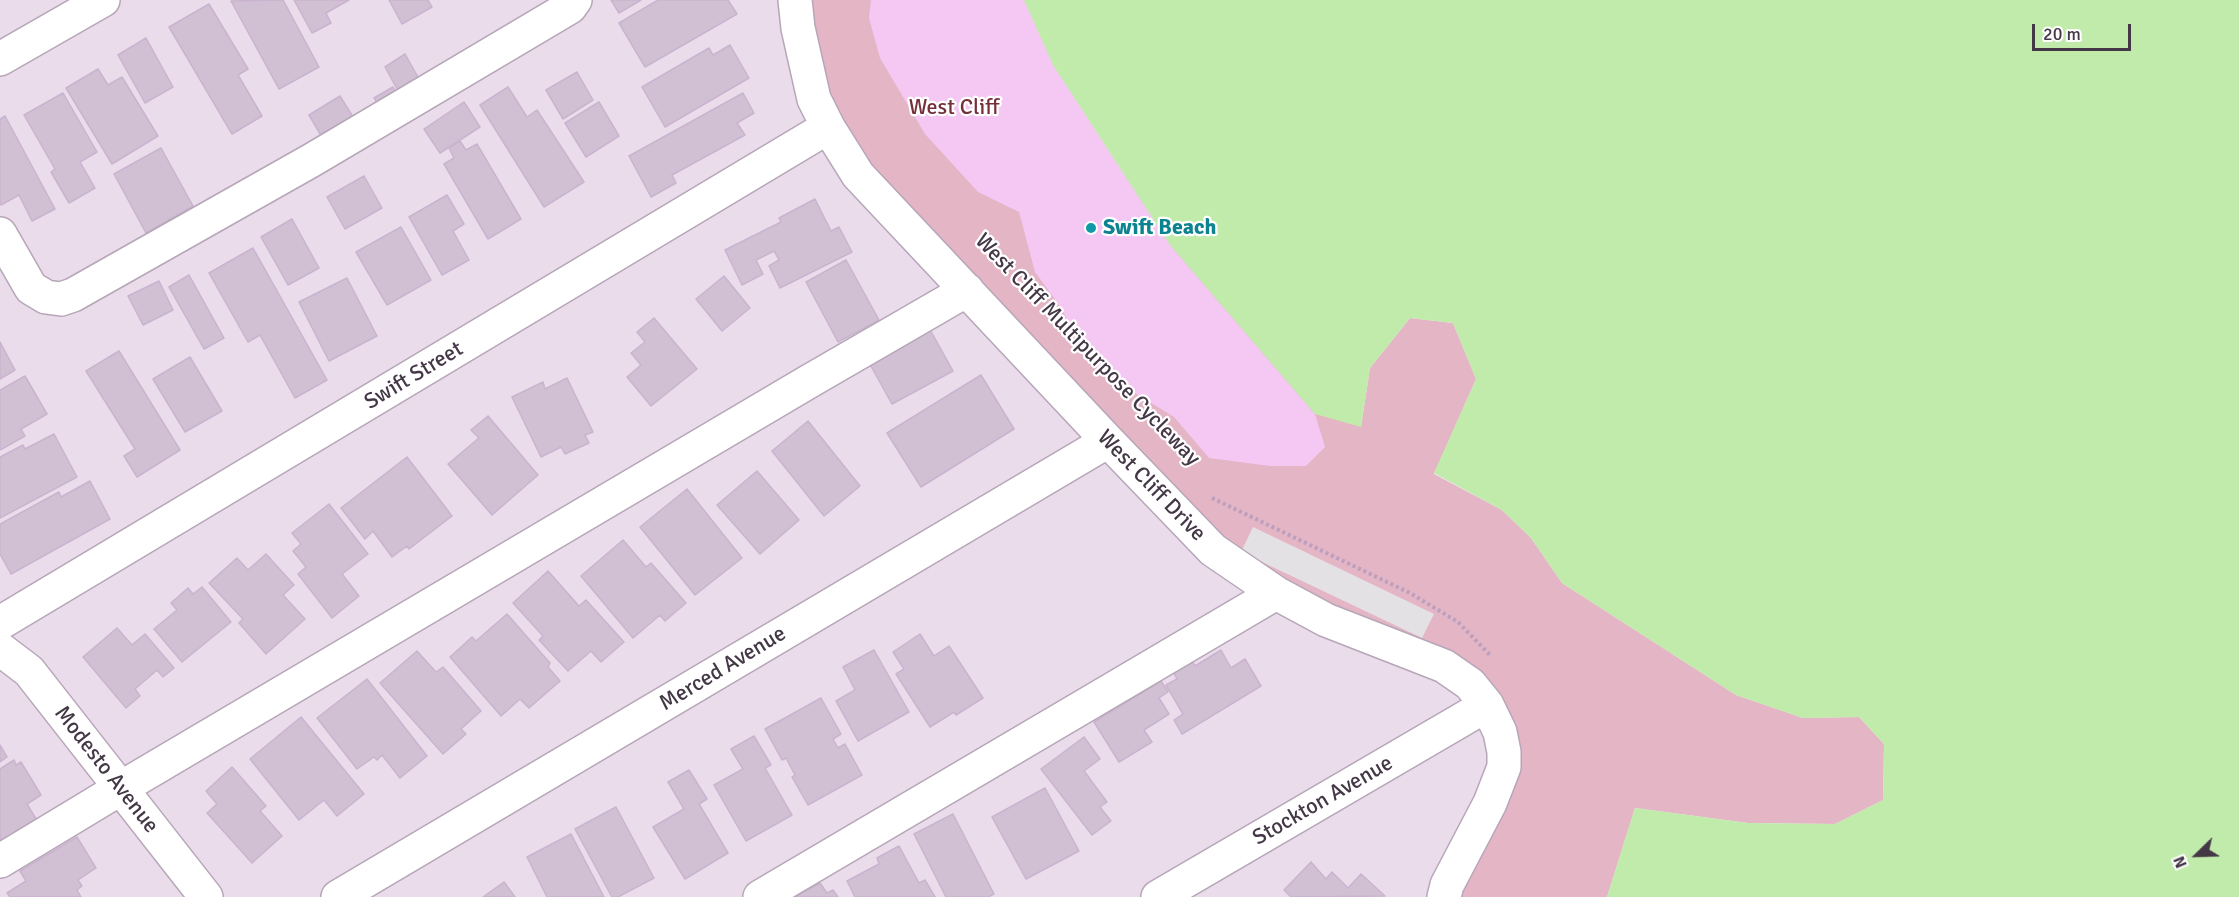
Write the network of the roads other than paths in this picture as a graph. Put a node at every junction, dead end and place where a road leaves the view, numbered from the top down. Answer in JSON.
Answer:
{"nodes":[{"id":1,"x":103,"y":0,"type":"edge"},
{"id":2,"x":575,"y":0,"type":"edge"},
{"id":3,"x":795,"y":0,"type":"edge"},
{"id":4,"x":0,"y":59,"type":"edge"},
{"id":5,"x":828,"y":128,"type":"junction"},
{"id":6,"x":0,"y":234,"type":"edge"},
{"id":7,"x":967,"y":290,"type":"junction"},
{"id":8,"x":1108,"y":441,"type":"junction"},
{"id":9,"x":1276,"y":593,"type":"junction"},
{"id":10,"x":0,"y":623,"type":"edge"},
{"id":11,"x":0,"y":649,"type":"edge"},
{"id":12,"x":1487,"y":705,"type":"junction"},
{"id":13,"x":121,"y":788,"type":"junction"},
{"id":14,"x":0,"y":861,"type":"edge"},
{"id":15,"x":206,"y":897,"type":"edge"},
{"id":16,"x":338,"y":897,"type":"edge"},
{"id":17,"x":760,"y":897,"type":"edge"},
{"id":18,"x":1158,"y":897,"type":"edge"},
{"id":19,"x":1444,"y":897,"type":"edge"}],
"edges":[{"from":1,"to":4,"type":"street"},
{"from":2,"to":6,"type":"street"},
{"from":3,"to":5,"type":"street","name":"West Cliff Drive"},
{"from":5,"to":7,"type":"street","name":"West Cliff Drive"},
{"from":5,"to":10,"type":"street","name":"Swift Street"},
{"from":7,"to":8,"type":"street","name":"West Cliff Drive"},
{"from":7,"to":13,"type":"street"},
{"from":8,"to":9,"type":"street","name":"West Cliff Drive"},
{"from":8,"to":16,"type":"street","name":"Merced Avenue"},
{"from":9,"to":12,"type":"street","name":"West Cliff Drive"},
{"from":9,"to":17,"type":"street"},
{"from":11,"to":13,"type":"street","name":"Modesto Avenue"},
{"from":12,"to":18,"type":"street","name":"Stockton Avenue"},
{"from":12,"to":19,"type":"street","name":"West Cliff Drive"},
{"from":13,"to":14,"type":"street"},
{"from":13,"to":15,"type":"street","name":"Modesto Avenue"}]}
